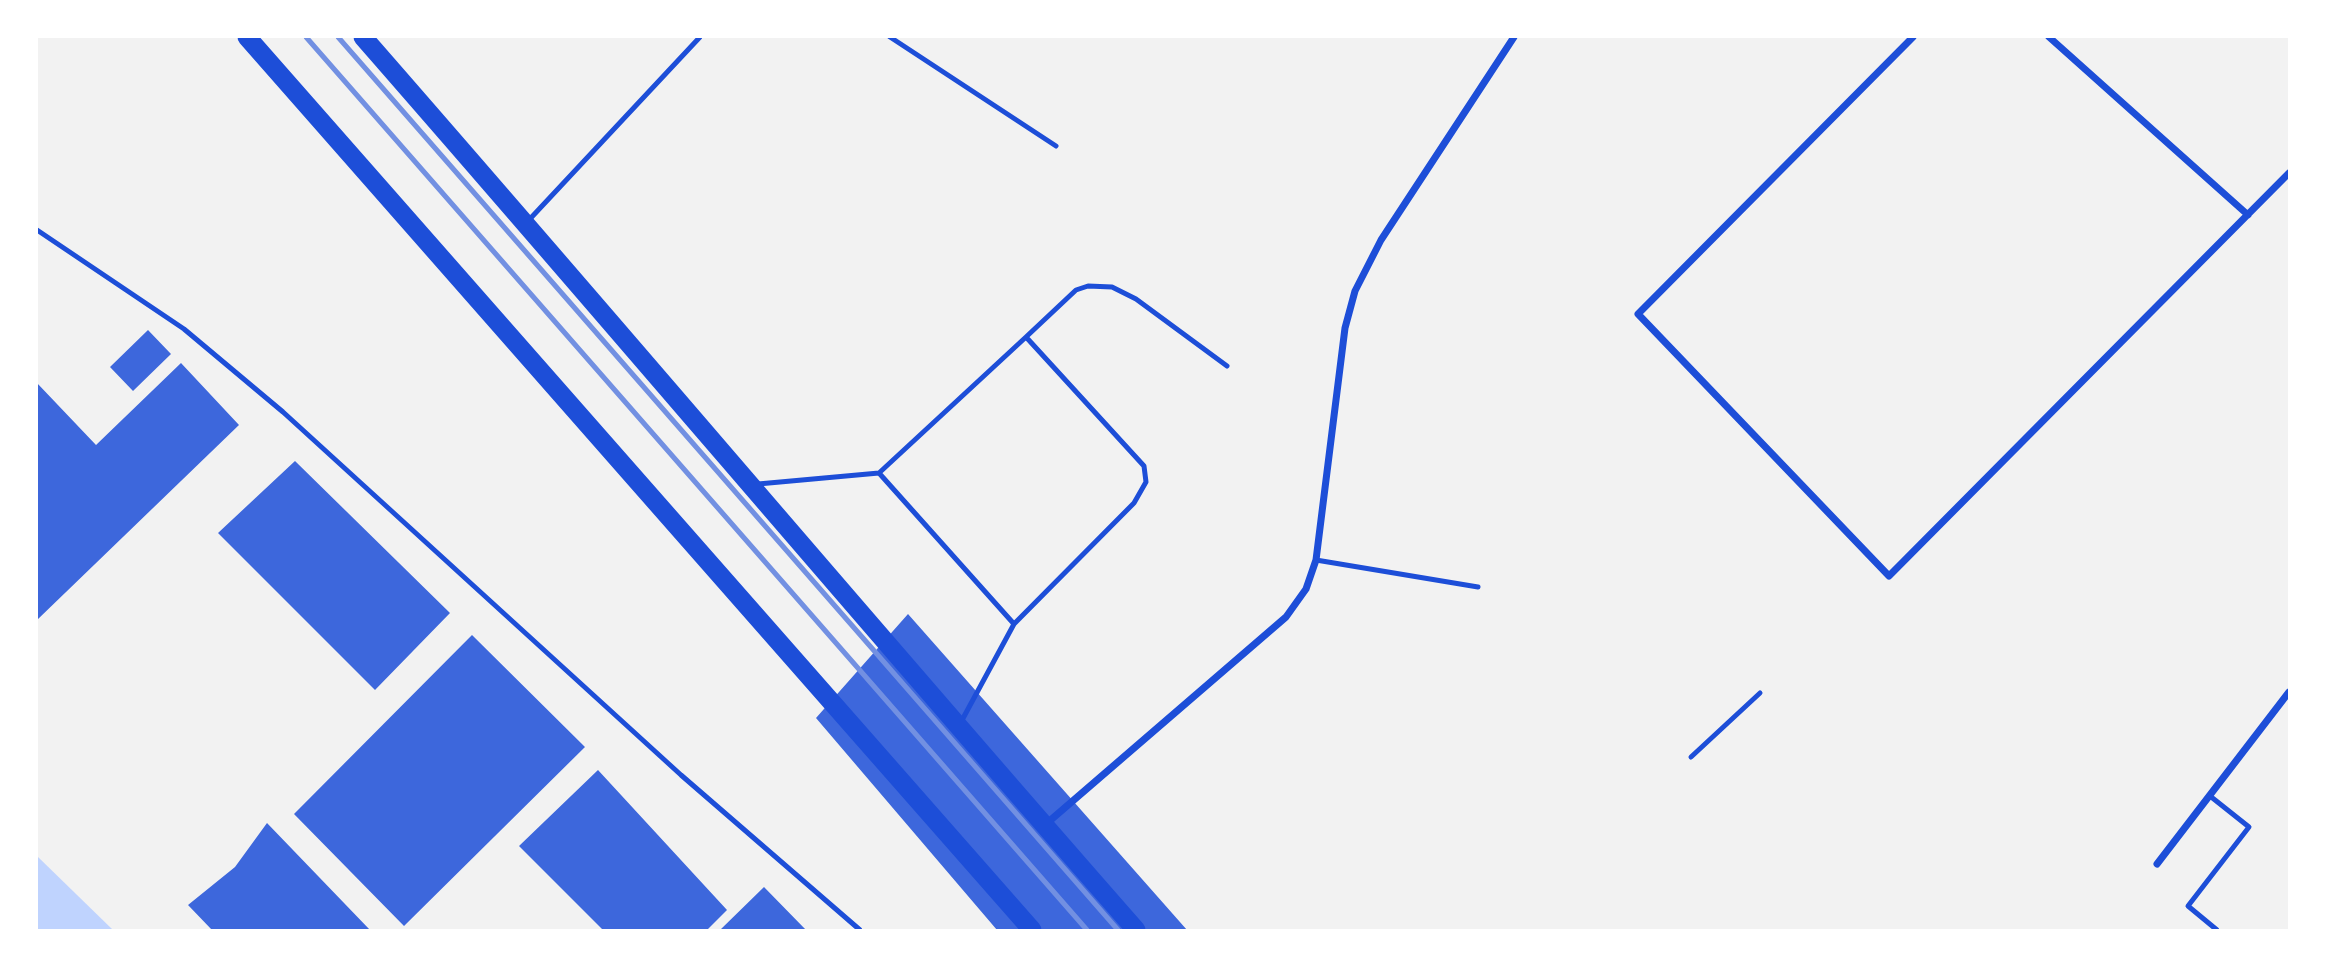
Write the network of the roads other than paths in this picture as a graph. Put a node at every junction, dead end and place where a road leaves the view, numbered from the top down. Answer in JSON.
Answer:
{"nodes":[{"id":1,"x":247,"y":37,"type":"edge"},
{"id":2,"x":363,"y":37,"type":"edge"},
{"id":3,"x":700,"y":37,"type":"edge"},
{"id":4,"x":890,"y":37,"type":"edge"},
{"id":5,"x":1514,"y":37,"type":"edge"},
{"id":6,"x":1913,"y":37,"type":"edge"},
{"id":7,"x":2049,"y":37,"type":"edge"},
{"id":8,"x":1056,"y":146,"type":"dead end"},
{"id":9,"x":2289,"y":173,"type":"edge"},
{"id":10,"x":2248,"y":215,"type":"junction"},
{"id":11,"x":526,"y":223,"type":"junction"},
{"id":12,"x":37,"y":230,"type":"edge"},
{"id":13,"x":1026,"y":337,"type":"junction"},
{"id":14,"x":1227,"y":366,"type":"dead end"},
{"id":15,"x":879,"y":473,"type":"junction"},
{"id":16,"x":752,"y":485,"type":"junction"},
{"id":17,"x":1316,"y":560,"type":"junction"},
{"id":18,"x":1478,"y":587,"type":"dead end"},
{"id":19,"x":1014,"y":624,"type":"junction"},
{"id":20,"x":2289,"y":692,"type":"edge"},
{"id":21,"x":1760,"y":693,"type":"dead end"},
{"id":22,"x":958,"y":728,"type":"junction"},
{"id":23,"x":1691,"y":757,"type":"dead end"},
{"id":24,"x":2210,"y":796,"type":"junction"},
{"id":25,"x":1044,"y":825,"type":"junction"},
{"id":26,"x":2157,"y":864,"type":"dead end"},
{"id":27,"x":1028,"y":929,"type":"edge"},
{"id":28,"x":860,"y":930,"type":"edge"},
{"id":29,"x":1136,"y":930,"type":"edge"},
{"id":30,"x":2217,"y":930,"type":"edge"}],
"edges":[{"from":1,"to":27,"type":"highway"},
{"from":2,"to":11,"type":"highway"},
{"from":3,"to":11,"type":"lane"},
{"from":4,"to":8,"type":"lane"},
{"from":5,"to":17,"type":"street"},
{"from":6,"to":10,"type":"street"},
{"from":7,"to":10,"type":"street"},
{"from":9,"to":10,"type":"street"},
{"from":11,"to":16,"type":"highway"},
{"from":12,"to":28,"type":"lane"},
{"from":13,"to":14,"type":"lane"},
{"from":13,"to":15,"type":"lane"},
{"from":13,"to":19,"type":"lane"},
{"from":15,"to":16,"type":"lane"},
{"from":15,"to":19,"type":"lane"},
{"from":16,"to":22,"type":"highway"},
{"from":17,"to":18,"type":"lane"},
{"from":17,"to":25,"type":"street"},
{"from":19,"to":22,"type":"lane"},
{"from":20,"to":24,"type":"street"},
{"from":21,"to":23,"type":"lane"},
{"from":22,"to":25,"type":"highway"},
{"from":24,"to":26,"type":"street"},
{"from":24,"to":30,"type":"lane"},
{"from":25,"to":29,"type":"highway"}]}
